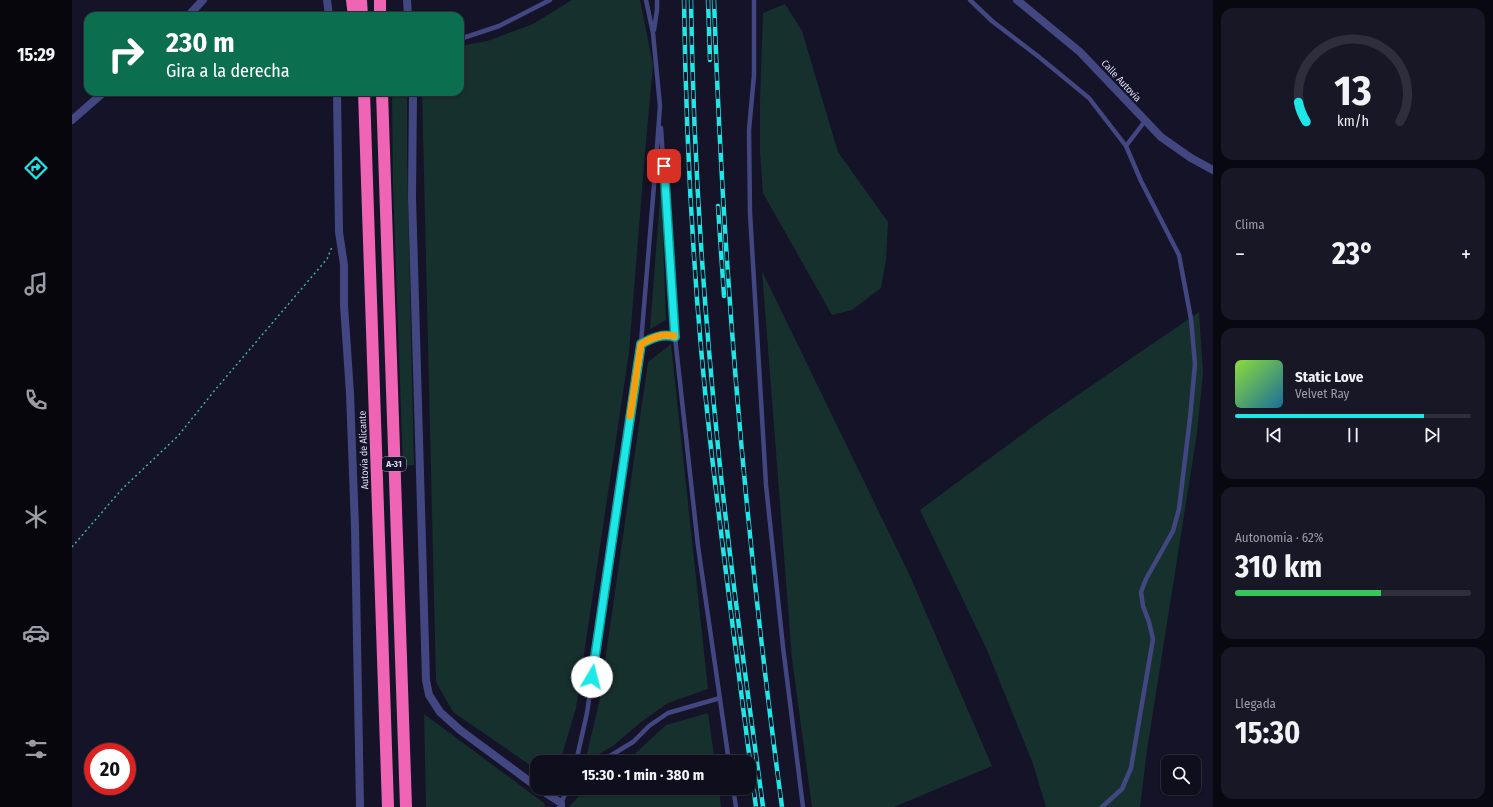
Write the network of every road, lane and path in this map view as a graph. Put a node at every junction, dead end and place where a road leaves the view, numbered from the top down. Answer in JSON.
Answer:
{"nodes":[{"id":1,"x":202,"y":0,"type":"edge"},
{"id":2,"x":328,"y":0,"type":"edge"},
{"id":3,"x":352,"y":0,"type":"edge"},
{"id":4,"x":361,"y":0,"type":"edge"},
{"id":5,"x":380,"y":0,"type":"edge"},
{"id":6,"x":407,"y":0,"type":"edge"},
{"id":7,"x":550,"y":0,"type":"edge"},
{"id":8,"x":646,"y":0,"type":"edge"},
{"id":9,"x":657,"y":0,"type":"edge"},
{"id":10,"x":754,"y":0,"type":"edge"},
{"id":11,"x":970,"y":0,"type":"edge"},
{"id":12,"x":1017,"y":0,"type":"edge"},
{"id":13,"x":192,"y":12,"type":"edge"},
{"id":14,"x":329,"y":12,"type":"edge"},
{"id":15,"x":354,"y":12,"type":"edge"},
{"id":16,"x":362,"y":12,"type":"edge"},
{"id":17,"x":380,"y":12,"type":"edge"},
{"id":18,"x":408,"y":12,"type":"edge"},
{"id":19,"x":653,"y":34,"type":"junction"},
{"id":20,"x":464,"y":38,"type":"edge"},
{"id":21,"x":99,"y":96,"type":"edge"},
{"id":22,"x":337,"y":96,"type":"edge"},
{"id":23,"x":364,"y":96,"type":"edge"},
{"id":24,"x":382,"y":96,"type":"edge"},
{"id":25,"x":413,"y":96,"type":"edge"},
{"id":26,"x":659,"y":110,"type":"junction"},
{"id":27,"x":72,"y":120,"type":"edge"},
{"id":28,"x":1145,"y":121,"type":"junction"},
{"id":29,"x":1126,"y":146,"type":"junction"},
{"id":30,"x":1213,"y":170,"type":"edge"},
{"id":31,"x":339,"y":232,"type":"junction"},
{"id":32,"x":675,"y":337,"type":"junction"},
{"id":33,"x":641,"y":344,"type":"junction"},
{"id":34,"x":72,"y":547,"type":"edge"},
{"id":35,"x":720,"y":698,"type":"junction"},
{"id":36,"x":578,"y":755,"type":"edge"},
{"id":37,"x":612,"y":755,"type":"edge"},
{"id":38,"x":728,"y":755,"type":"edge"},
{"id":39,"x":530,"y":782,"type":"edge"},
{"id":40,"x":548,"y":795,"type":"edge"},
{"id":41,"x":565,"y":795,"type":"edge"},
{"id":42,"x":734,"y":795,"type":"edge"},
{"id":43,"x":561,"y":805,"type":"edge"},
{"id":44,"x":360,"y":807,"type":"edge"},
{"id":45,"x":388,"y":807,"type":"edge"},
{"id":46,"x":406,"y":807,"type":"edge"},
{"id":47,"x":736,"y":807,"type":"edge"},
{"id":48,"x":803,"y":807,"type":"edge"},
{"id":49,"x":1102,"y":807,"type":"edge"}],
"edges":[{"from":1,"to":13,"type":"street"},
{"from":2,"to":14,"type":"street"},
{"from":3,"to":15,"type":"highway"},
{"from":4,"to":16,"type":"highway"},
{"from":5,"to":17,"type":"highway"},
{"from":6,"to":18,"type":"street"},
{"from":7,"to":20,"type":"lane"},
{"from":8,"to":19,"type":"lane"},
{"from":9,"to":19,"type":"lane"},
{"from":10,"to":48,"type":"lane"},
{"from":11,"to":29,"type":"lane"},
{"from":12,"to":28,"type":"street","name":"Calle Autovía"},
{"from":19,"to":26,"type":"lane"},
{"from":21,"to":27,"type":"street"},
{"from":22,"to":31,"type":"street"},
{"from":23,"to":45,"type":"highway","name":"Autovía de Alicante","number":"A-31"},
{"from":24,"to":46,"type":"highway","number":"A-31"},
{"from":25,"to":39,"type":"street"},
{"from":26,"to":32,"type":"lane"},
{"from":26,"to":33,"type":"lane"},
{"from":28,"to":29,"type":"lane"},
{"from":28,"to":30,"type":"street","name":"Calle Autovía"},
{"from":29,"to":49,"type":"lane"},
{"from":31,"to":34,"type":"path"},
{"from":31,"to":44,"type":"street"},
{"from":32,"to":33,"type":"lane"},
{"from":32,"to":35,"type":"lane"},
{"from":33,"to":36,"type":"lane"},
{"from":35,"to":37,"type":"lane"},
{"from":35,"to":38,"type":"lane"},
{"from":40,"to":43,"type":"street"},
{"from":41,"to":43,"type":"lane"},
{"from":42,"to":47,"type":"lane"}]}
